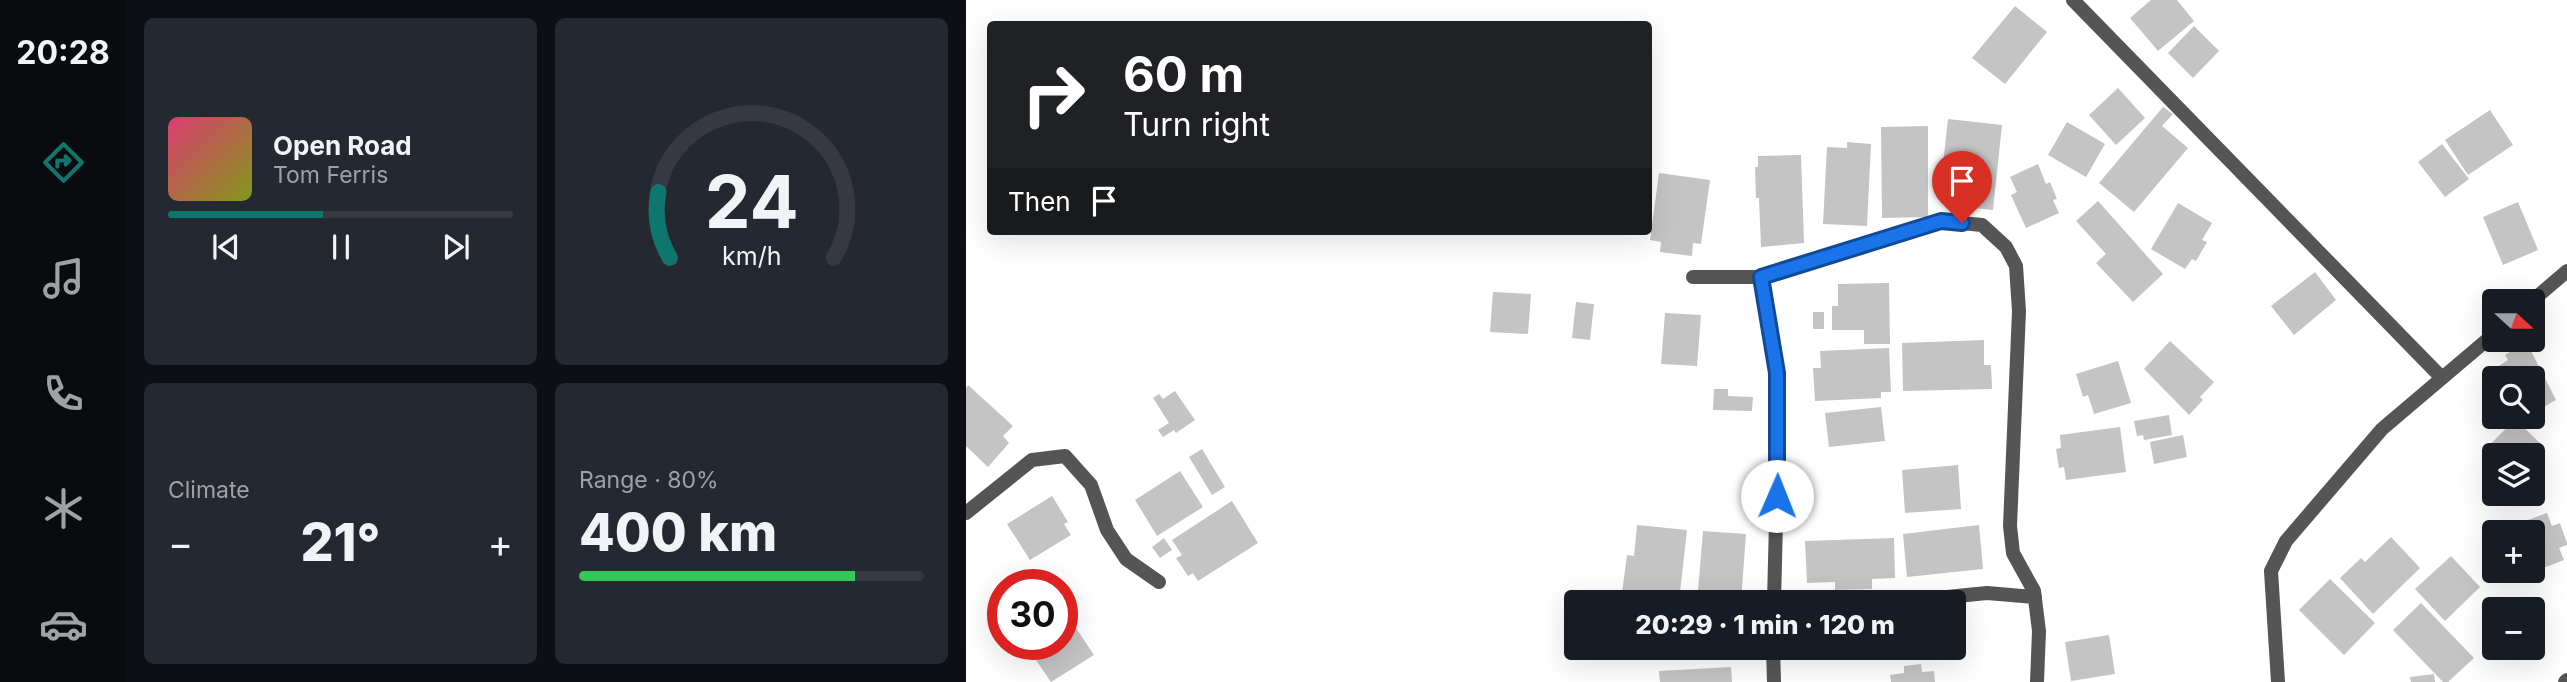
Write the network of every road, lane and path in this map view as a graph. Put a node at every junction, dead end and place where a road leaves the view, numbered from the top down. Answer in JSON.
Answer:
{"nodes":[{"id":1,"x":2073,"y":0,"type":"edge"},
{"id":2,"x":2567,"y":271,"type":"edge"},
{"id":3,"x":1693,"y":277,"type":"dead end"},
{"id":4,"x":1761,"y":277,"type":"junction"},
{"id":5,"x":2545,"y":290,"type":"edge"},
{"id":6,"x":2482,"y":344,"type":"edge"},
{"id":7,"x":2442,"y":378,"type":"junction"},
{"id":8,"x":966,"y":513,"type":"edge"},
{"id":9,"x":1159,"y":582,"type":"dead end"},
{"id":10,"x":1774,"y":590,"type":"edge"},
{"id":11,"x":1966,"y":595,"type":"edge"},
{"id":12,"x":2035,"y":597,"type":"junction"},
{"id":13,"x":1773,"y":660,"type":"edge"},
{"id":14,"x":1774,"y":682,"type":"edge"},
{"id":15,"x":2037,"y":682,"type":"edge"},
{"id":16,"x":2278,"y":682,"type":"edge"}],
"edges":[{"from":1,"to":7,"type":"street"},
{"from":2,"to":5,"type":"street"},
{"from":3,"to":4,"type":"street"},
{"from":4,"to":10,"type":"street"},
{"from":4,"to":12,"type":"street"},
{"from":6,"to":7,"type":"street"},
{"from":7,"to":16,"type":"street"},
{"from":8,"to":9,"type":"street"},
{"from":11,"to":12,"type":"street"},
{"from":12,"to":15,"type":"street"},
{"from":13,"to":14,"type":"street"}]}
